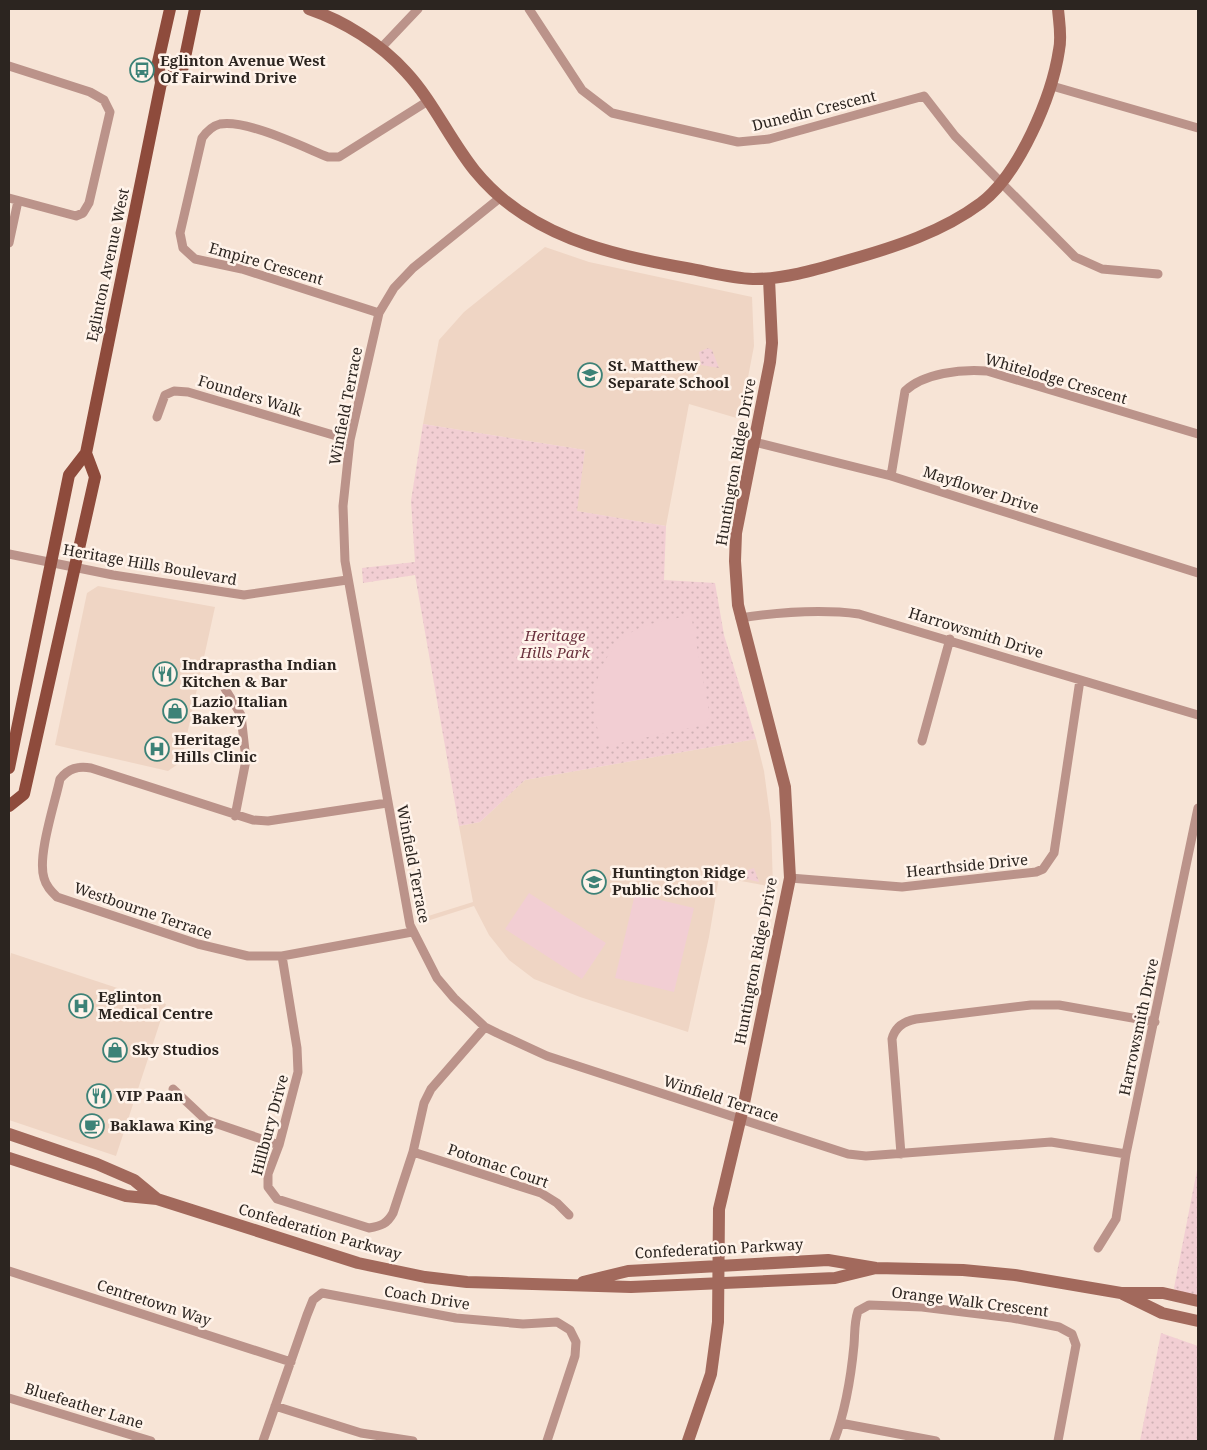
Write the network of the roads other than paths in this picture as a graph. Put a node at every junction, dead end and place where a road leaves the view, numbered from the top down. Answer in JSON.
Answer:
{"nodes":[{"id":1,"x":170,"y":9,"type":"edge"},
{"id":2,"x":196,"y":9,"type":"edge"},
{"id":3,"x":309,"y":9,"type":"edge"},
{"id":4,"x":418,"y":9,"type":"edge"},
{"id":5,"x":528,"y":9,"type":"edge"},
{"id":6,"x":1058,"y":9,"type":"edge"},
{"id":7,"x":381,"y":48,"type":"junction"},
{"id":8,"x":9,"y":66,"type":"edge"},
{"id":9,"x":161,"y":83,"type":"junction"},
{"id":10,"x":1052,"y":86,"type":"junction"},
{"id":11,"x":428,"y":101,"type":"junction"},
{"id":12,"x":1198,"y":128,"type":"edge"},
{"id":13,"x":1000,"y":183,"type":"junction"},
{"id":14,"x":501,"y":197,"type":"junction"},
{"id":15,"x":13,"y":199,"type":"edge"},
{"id":16,"x":9,"y":244,"type":"edge"},
{"id":17,"x":1158,"y":274,"type":"dead end"},
{"id":18,"x":769,"y":279,"type":"junction"},
{"id":19,"x":379,"y":312,"type":"junction"},
{"id":20,"x":157,"y":416,"type":"dead end"},
{"id":21,"x":1198,"y":434,"type":"edge"},
{"id":22,"x":350,"y":440,"type":"junction"},
{"id":23,"x":754,"y":442,"type":"junction"},
{"id":24,"x":86,"y":453,"type":"junction"},
{"id":25,"x":891,"y":476,"type":"junction"},
{"id":26,"x":9,"y":554,"type":"edge"},
{"id":27,"x":50,"y":562,"type":"junction"},
{"id":28,"x":76,"y":568,"type":"junction"},
{"id":29,"x":1198,"y":573,"type":"edge"},
{"id":30,"x":347,"y":580,"type":"junction"},
{"id":31,"x":740,"y":618,"type":"junction"},
{"id":32,"x":950,"y":639,"type":"junction"},
{"id":33,"x":1080,"y":680,"type":"junction"},
{"id":34,"x":224,"y":686,"type":"dead end"},
{"id":35,"x":1198,"y":715,"type":"edge"},
{"id":36,"x":922,"y":741,"type":"dead end"},
{"id":37,"x":9,"y":768,"type":"edge"},
{"id":38,"x":387,"y":803,"type":"junction"},
{"id":39,"x":9,"y":806,"type":"edge"},
{"id":40,"x":1198,"y":808,"type":"edge"},
{"id":41,"x":235,"y":816,"type":"junction"},
{"id":42,"x":790,"y":878,"type":"junction"},
{"id":43,"x":412,"y":932,"type":"junction"},
{"id":44,"x":282,"y":956,"type":"junction"},
{"id":45,"x":1155,"y":1022,"type":"junction"},
{"id":46,"x":485,"y":1027,"type":"junction"},
{"id":47,"x":173,"y":1089,"type":"dead end"},
{"id":48,"x":740,"y":1120,"type":"junction"},
{"id":49,"x":9,"y":1134,"type":"edge"},
{"id":50,"x":279,"y":1145,"type":"junction"},
{"id":51,"x":413,"y":1152,"type":"junction"},
{"id":52,"x":901,"y":1154,"type":"junction"},
{"id":53,"x":1126,"y":1154,"type":"junction"},
{"id":54,"x":9,"y":1158,"type":"edge"},
{"id":55,"x":157,"y":1199,"type":"junction"},
{"id":56,"x":569,"y":1215,"type":"dead end"},
{"id":57,"x":1098,"y":1248,"type":"dead end"},
{"id":58,"x":718,"y":1265,"type":"junction"},
{"id":59,"x":876,"y":1268,"type":"junction"},
{"id":60,"x":9,"y":1271,"type":"edge"},
{"id":61,"x":718,"y":1283,"type":"junction"},
{"id":62,"x":566,"y":1286,"type":"junction"},
{"id":63,"x":1121,"y":1293,"type":"junction"},
{"id":64,"x":1198,"y":1301,"type":"edge"},
{"id":65,"x":1198,"y":1321,"type":"edge"},
{"id":66,"x":291,"y":1362,"type":"junction"},
{"id":67,"x":9,"y":1398,"type":"edge"},
{"id":68,"x":276,"y":1406,"type":"junction"},
{"id":69,"x":840,"y":1423,"type":"junction"},
{"id":70,"x":391,"y":1439,"type":"edge"},
{"id":71,"x":152,"y":1441,"type":"edge"},
{"id":72,"x":264,"y":1441,"type":"edge"},
{"id":73,"x":413,"y":1441,"type":"edge"},
{"id":74,"x":547,"y":1441,"type":"edge"},
{"id":75,"x":688,"y":1441,"type":"edge"},
{"id":76,"x":834,"y":1441,"type":"edge"},
{"id":77,"x":936,"y":1441,"type":"edge"},
{"id":78,"x":1058,"y":1441,"type":"edge"}],
"edges":[{"from":1,"to":9,"type":"main road","name":"Eglinton Avenue West"},
{"from":2,"to":9,"type":"main road"},
{"from":3,"to":7,"type":"street"},
{"from":4,"to":7,"type":"street"},
{"from":5,"to":13,"type":"street","name":"Dunedin Crescent"},
{"from":6,"to":10,"type":"street"},
{"from":7,"to":11,"type":"street"},
{"from":8,"to":15,"type":"street"},
{"from":9,"to":24,"type":"main road","name":"Eglinton Avenue West"},
{"from":10,"to":12,"type":"street"},
{"from":10,"to":13,"type":"street"},
{"from":11,"to":14,"type":"street"},
{"from":11,"to":19,"type":"street","name":"Empire Crescent"},
{"from":13,"to":17,"type":"street"},
{"from":13,"to":18,"type":"street"},
{"from":14,"to":18,"type":"street"},
{"from":14,"to":19,"type":"street","name":"Winfield Terrace"},
{"from":15,"to":16,"type":"street"},
{"from":18,"to":23,"type":"street","name":"Huntington Ridge Drive"},
{"from":19,"to":22,"type":"street","name":"Winfield Terrace"},
{"from":20,"to":22,"type":"street","name":"Founders Walk"},
{"from":21,"to":25,"type":"street","name":"Whitelodge Crescent"},
{"from":22,"to":30,"type":"street","name":"Winfield Terrace"},
{"from":23,"to":25,"type":"street","name":"Mayflower Drive"},
{"from":23,"to":31,"type":"street","name":"Huntington Ridge Drive"},
{"from":24,"to":27,"type":"main road","name":"Eglinton Avenue West"},
{"from":24,"to":28,"type":"main road"},
{"from":25,"to":29,"type":"street","name":"Mayflower Drive"},
{"from":26,"to":27,"type":"street","name":"Heritage Hills Boulevard"},
{"from":27,"to":28,"type":"street","name":"Heritage Hills Boulevard"},
{"from":27,"to":37,"type":"main road","name":"Eglinton Avenue West"},
{"from":28,"to":30,"type":"street","name":"Heritage Hills Boulevard"},
{"from":28,"to":39,"type":"main road"},
{"from":30,"to":38,"type":"street","name":"Winfield Terrace"},
{"from":31,"to":32,"type":"street","name":"Harrowsmith Drive"},
{"from":31,"to":42,"type":"street","name":"Huntington Ridge Drive"},
{"from":32,"to":33,"type":"street","name":"Harrowsmith Drive"},
{"from":32,"to":36,"type":"street"},
{"from":33,"to":35,"type":"street","name":"Harrowsmith Drive"},
{"from":33,"to":42,"type":"street","name":"Hearthside Drive"},
{"from":34,"to":41,"type":"street"},
{"from":38,"to":41,"type":"street","name":"Westbourne Terrace"},
{"from":38,"to":43,"type":"street","name":"Winfield Terrace"},
{"from":40,"to":45,"type":"street","name":"Harrowsmith Drive"},
{"from":41,"to":44,"type":"street","name":"Westbourne Terrace"},
{"from":42,"to":48,"type":"street","name":"Huntington Ridge Drive"},
{"from":43,"to":44,"type":"street","name":"Westbourne Terrace"},
{"from":43,"to":46,"type":"street","name":"Winfield Terrace"},
{"from":44,"to":50,"type":"street","name":"Hillbury Drive"},
{"from":45,"to":52,"type":"street"},
{"from":45,"to":53,"type":"street","name":"Harrowsmith Drive"},
{"from":46,"to":48,"type":"street","name":"Winfield Terrace"},
{"from":46,"to":51,"type":"street","name":"Hillbury Drive"},
{"from":47,"to":50,"type":"street"},
{"from":48,"to":52,"type":"street","name":"Winfield Terrace"},
{"from":48,"to":58,"type":"street","name":"Huntington Ridge Drive"},
{"from":49,"to":55,"type":"street","name":"Confederation Parkway"},
{"from":50,"to":51,"type":"street","name":"Hillbury Drive"},
{"from":51,"to":56,"type":"street","name":"Potomac Court"},
{"from":52,"to":53,"type":"street","name":"Winfield Terrace"},
{"from":53,"to":57,"type":"street","name":"Harrowsmith Drive"},
{"from":54,"to":55,"type":"street","name":"Confederation Parkway"},
{"from":55,"to":62,"type":"street","name":"Confederation Parkway"},
{"from":58,"to":59,"type":"street","name":"Confederation Parkway"},
{"from":58,"to":61,"type":"street","name":"Huntington Ridge Drive"},
{"from":58,"to":62,"type":"street","name":"Confederation Parkway"},
{"from":59,"to":61,"type":"street","name":"Confederation Parkway"},
{"from":59,"to":63,"type":"street","name":"Confederation Parkway"},
{"from":60,"to":66,"type":"street","name":"Centretown Way"},
{"from":61,"to":62,"type":"street","name":"Confederation Parkway"},
{"from":61,"to":75,"type":"street","name":"Huntington Ridge Drive"},
{"from":63,"to":64,"type":"street","name":"Confederation Parkway"},
{"from":63,"to":65,"type":"street","name":"Confederation Parkway"},
{"from":66,"to":68,"type":"street","name":"Coach Drive"},
{"from":66,"to":74,"type":"street","name":"Coach Drive"},
{"from":67,"to":71,"type":"street","name":"Bluefeather Lane"},
{"from":68,"to":70,"type":"street"},
{"from":68,"to":72,"type":"street","name":"Coach Drive"},
{"from":69,"to":76,"type":"street","name":"Orange Walk Crescent"},
{"from":69,"to":77,"type":"street"},
{"from":69,"to":78,"type":"street","name":"Orange Walk Crescent"},
{"from":70,"to":73,"type":"street"}]}
